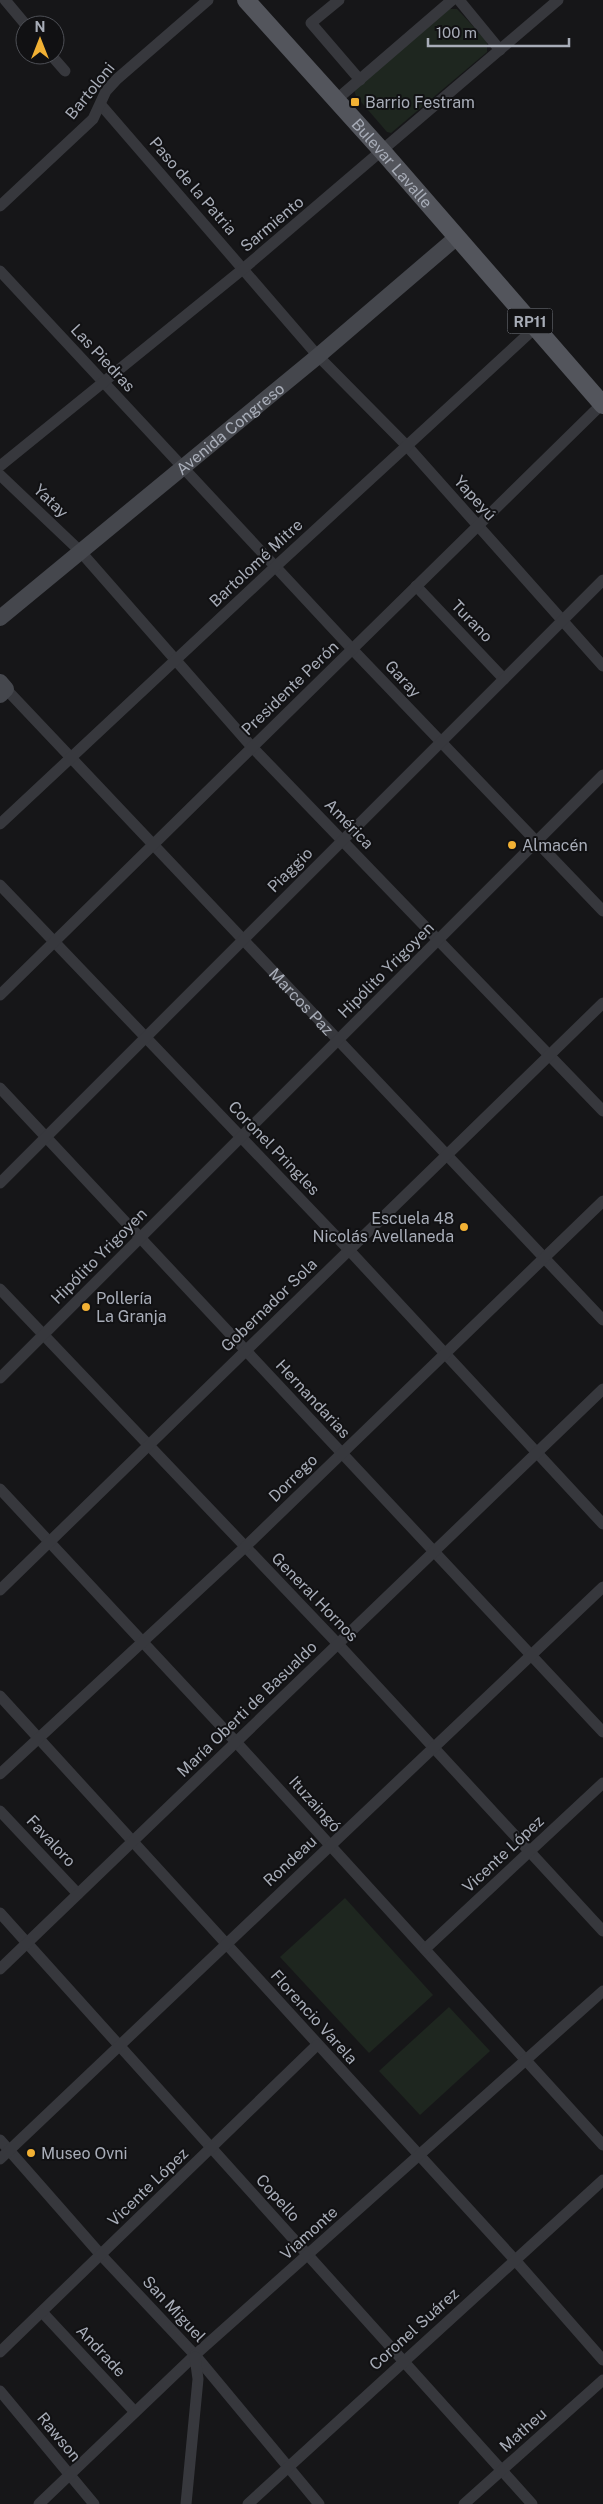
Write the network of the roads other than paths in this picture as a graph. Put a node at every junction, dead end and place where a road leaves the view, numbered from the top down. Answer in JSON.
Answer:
{"nodes":[{"id":1,"x":5,"y":0,"type":"edge"},
{"id":2,"x":208,"y":0,"type":"edge"},
{"id":3,"x":246,"y":0,"type":"edge"},
{"id":4,"x":339,"y":0,"type":"edge"},
{"id":5,"x":452,"y":0,"type":"edge"},
{"id":6,"x":459,"y":0,"type":"edge"},
{"id":7,"x":558,"y":0,"type":"edge"},
{"id":8,"x":18,"y":15,"type":"edge"},
{"id":9,"x":500,"y":50,"type":"junction"},
{"id":10,"x":60,"y":65,"type":"edge"},
{"id":11,"x":65,"y":71,"type":"dead end"},
{"id":12,"x":360,"y":80,"type":"junction"},
{"id":13,"x":336,"y":100,"type":"junction"},
{"id":14,"x":101,"y":105,"type":"junction"},
{"id":15,"x":383,"y":152,"type":"junction"},
{"id":16,"x":0,"y":206,"type":"edge"},
{"id":17,"x":457,"y":237,"type":"junction"},
{"id":18,"x":243,"y":269,"type":"junction"},
{"id":19,"x":0,"y":271,"type":"edge"},
{"id":20,"x":536,"y":327,"type":"junction"},
{"id":21,"x":318,"y":356,"type":"junction"},
{"id":22,"x":103,"y":383,"type":"junction"},
{"id":23,"x":603,"y":404,"type":"edge"},
{"id":24,"x":407,"y":446,"type":"junction"},
{"id":25,"x":0,"y":466,"type":"edge"},
{"id":26,"x":182,"y":468,"type":"junction"},
{"id":27,"x":0,"y":475,"type":"edge"},
{"id":28,"x":478,"y":525,"type":"junction"},
{"id":29,"x":80,"y":551,"type":"junction"},
{"id":30,"x":275,"y":567,"type":"junction"},
{"id":31,"x":603,"y":580,"type":"edge"},
{"id":32,"x":416,"y":586,"type":"junction"},
{"id":33,"x":0,"y":618,"type":"edge"},
{"id":34,"x":562,"y":620,"type":"junction"},
{"id":35,"x":352,"y":649,"type":"junction"},
{"id":36,"x":176,"y":660,"type":"junction"},
{"id":37,"x":603,"y":666,"type":"edge"},
{"id":38,"x":504,"y":679,"type":"junction"},
{"id":39,"x":2,"y":689,"type":"edge"},
{"id":40,"x":440,"y":742,"type":"junction"},
{"id":41,"x":252,"y":747,"type":"junction"},
{"id":42,"x":72,"y":759,"type":"junction"},
{"id":43,"x":603,"y":775,"type":"edge"},
{"id":44,"x":0,"y":824,"type":"edge"},
{"id":45,"x":342,"y":840,"type":"junction"},
{"id":46,"x":535,"y":843,"type":"junction"},
{"id":47,"x":153,"y":844,"type":"junction"},
{"id":48,"x":0,"y":885,"type":"edge"},
{"id":49,"x":603,"y":912,"type":"edge"},
{"id":50,"x":243,"y":940,"type":"junction"},
{"id":51,"x":438,"y":940,"type":"junction"},
{"id":52,"x":54,"y":942,"type":"junction"},
{"id":53,"x":0,"y":995,"type":"edge"},
{"id":54,"x":603,"y":1003,"type":"edge"},
{"id":55,"x":146,"y":1038,"type":"junction"},
{"id":56,"x":338,"y":1040,"type":"junction"},
{"id":57,"x":549,"y":1055,"type":"junction"},
{"id":58,"x":0,"y":1088,"type":"edge"},
{"id":59,"x":603,"y":1112,"type":"edge"},
{"id":60,"x":241,"y":1137,"type":"junction"},
{"id":61,"x":46,"y":1138,"type":"junction"},
{"id":62,"x":446,"y":1155,"type":"junction"},
{"id":63,"x":0,"y":1184,"type":"edge"},
{"id":64,"x":603,"y":1201,"type":"edge"},
{"id":65,"x":139,"y":1239,"type":"junction"},
{"id":66,"x":349,"y":1250,"type":"junction"},
{"id":67,"x":544,"y":1258,"type":"junction"},
{"id":68,"x":0,"y":1289,"type":"edge"},
{"id":69,"x":603,"y":1320,"type":"edge"},
{"id":70,"x":43,"y":1335,"type":"junction"},
{"id":71,"x":245,"y":1351,"type":"junction"},
{"id":72,"x":444,"y":1352,"type":"junction"},
{"id":73,"x":0,"y":1378,"type":"edge"},
{"id":74,"x":603,"y":1389,"type":"edge"},
{"id":75,"x":148,"y":1445,"type":"junction"},
{"id":76,"x":537,"y":1453,"type":"junction"},
{"id":77,"x":342,"y":1454,"type":"junction"},
{"id":78,"x":0,"y":1489,"type":"edge"},
{"id":79,"x":603,"y":1524,"type":"edge"},
{"id":80,"x":49,"y":1542,"type":"junction"},
{"id":81,"x":245,"y":1547,"type":"junction"},
{"id":82,"x":434,"y":1552,"type":"junction"},
{"id":83,"x":603,"y":1587,"type":"edge"},
{"id":84,"x":0,"y":1590,"type":"edge"},
{"id":85,"x":143,"y":1642,"type":"junction"},
{"id":86,"x":338,"y":1644,"type":"junction"},
{"id":87,"x":531,"y":1655,"type":"junction"},
{"id":88,"x":0,"y":1696,"type":"edge"},
{"id":89,"x":603,"y":1732,"type":"edge"},
{"id":90,"x":38,"y":1738,"type":"junction"},
{"id":91,"x":236,"y":1742,"type":"junction"},
{"id":92,"x":433,"y":1748,"type":"junction"},
{"id":93,"x":0,"y":1774,"type":"edge"},
{"id":94,"x":603,"y":1783,"type":"edge"},
{"id":95,"x":0,"y":1811,"type":"edge"},
{"id":96,"x":133,"y":1842,"type":"junction"},
{"id":97,"x":331,"y":1845,"type":"junction"},
{"id":98,"x":529,"y":1852,"type":"junction"},
{"id":99,"x":78,"y":1894,"type":"junction"},
{"id":100,"x":0,"y":1913,"type":"edge"},
{"id":101,"x":603,"y":1931,"type":"edge"},
{"id":102,"x":27,"y":1943,"type":"junction"},
{"id":103,"x":226,"y":1945,"type":"junction"},
{"id":104,"x":425,"y":1949,"type":"junction"},
{"id":105,"x":0,"y":1969,"type":"edge"},
{"id":106,"x":603,"y":1991,"type":"edge"},
{"id":107,"x":318,"y":2045,"type":"junction"},
{"id":108,"x":120,"y":2046,"type":"junction"},
{"id":109,"x":528,"y":2060,"type":"junction"},
{"id":110,"x":0,"y":2140,"type":"edge"},
{"id":111,"x":603,"y":2145,"type":"edge"},
{"id":112,"x":211,"y":2148,"type":"junction"},
{"id":113,"x":9,"y":2151,"type":"junction"},
{"id":114,"x":419,"y":2157,"type":"junction"},
{"id":115,"x":0,"y":2160,"type":"edge"},
{"id":116,"x":603,"y":2180,"type":"edge"},
{"id":117,"x":101,"y":2255,"type":"junction"},
{"id":118,"x":308,"y":2256,"type":"junction"},
{"id":119,"x":514,"y":2260,"type":"junction"},
{"id":120,"x":42,"y":2312,"type":"junction"},
{"id":121,"x":0,"y":2352,"type":"edge"},
{"id":122,"x":195,"y":2355,"type":"junction"},
{"id":123,"x":603,"y":2360,"type":"edge"},
{"id":124,"x":404,"y":2361,"type":"junction"},
{"id":125,"x":603,"y":2380,"type":"edge"},
{"id":126,"x":0,"y":2391,"type":"edge"},
{"id":127,"x":135,"y":2412,"type":"junction"},
{"id":128,"x":288,"y":2468,"type":"junction"},
{"id":129,"x":502,"y":2471,"type":"junction"},
{"id":130,"x":69,"y":2474,"type":"junction"},
{"id":131,"x":39,"y":2504,"type":"edge"},
{"id":132,"x":94,"y":2504,"type":"edge"},
{"id":133,"x":186,"y":2504,"type":"edge"},
{"id":134,"x":248,"y":2504,"type":"edge"},
{"id":135,"x":319,"y":2504,"type":"edge"},
{"id":136,"x":464,"y":2504,"type":"edge"},
{"id":137,"x":532,"y":2504,"type":"edge"}],
"edges":[{"from":1,"to":8,"type":"street"},
{"from":2,"to":14,"type":"street","name":"Bartoloni"},
{"from":3,"to":13,"type":"main road","name":"Bulevar Lavalle","number":"RP11"},
{"from":4,"to":12,"type":"street"},
{"from":5,"to":12,"type":"street"},
{"from":6,"to":9,"type":"street"},
{"from":7,"to":9,"type":"street","name":"Sarmiento"},
{"from":9,"to":15,"type":"street","name":"Sarmiento"},
{"from":10,"to":11,"type":"street"},
{"from":12,"to":13,"type":"street"},
{"from":13,"to":15,"type":"main road","name":"Bulevar Lavalle","number":"RP11"},
{"from":14,"to":16,"type":"street","name":"Bartoloni"},
{"from":14,"to":18,"type":"street","name":"Paso de la Patria"},
{"from":15,"to":17,"type":"main road","name":"Bulevar Lavalle","number":"RP11"},
{"from":15,"to":18,"type":"street","name":"Sarmiento"},
{"from":17,"to":20,"type":"main road","number":"RP11"},
{"from":17,"to":21,"type":"street","name":"Avenida Congreso"},
{"from":18,"to":21,"type":"street","name":"Paso de la Patria"},
{"from":18,"to":22,"type":"street","name":"Sarmiento"},
{"from":19,"to":22,"type":"street","name":"Las Piedras"},
{"from":20,"to":23,"type":"main road","number":"RP11"},
{"from":20,"to":24,"type":"street","name":"Bartolomé Mitre"},
{"from":21,"to":24,"type":"street","name":"Yapeyú"},
{"from":21,"to":26,"type":"street","name":"Avenida Congreso"},
{"from":22,"to":25,"type":"street","name":"Sarmiento"},
{"from":22,"to":26,"type":"street","name":"Las Piedras"},
{"from":23,"to":28,"type":"street","name":"Presidente Perón"},
{"from":24,"to":28,"type":"street","name":"Yapeyú"},
{"from":24,"to":30,"type":"street","name":"Bartolomé Mitre"},
{"from":26,"to":29,"type":"street","name":"Avenida Congreso"},
{"from":26,"to":30,"type":"street","name":"Garay"},
{"from":27,"to":29,"type":"street","name":"Yatay"},
{"from":28,"to":32,"type":"street","name":"Presidente Perón"},
{"from":28,"to":34,"type":"street","name":"Yapeyú"},
{"from":29,"to":33,"type":"street","name":"Avenida Congreso"},
{"from":29,"to":36,"type":"street","name":"América"},
{"from":30,"to":35,"type":"street","name":"Garay"},
{"from":30,"to":36,"type":"street","name":"Bartolomé Mitre"},
{"from":31,"to":34,"type":"street","name":"Piaggio"},
{"from":32,"to":35,"type":"street","name":"Presidente Perón"},
{"from":32,"to":38,"type":"street","name":"Turano"},
{"from":34,"to":37,"type":"street","name":"Yapeyú"},
{"from":34,"to":38,"type":"street","name":"Piaggio"},
{"from":35,"to":40,"type":"street","name":"Garay"},
{"from":35,"to":41,"type":"street","name":"Presidente Perón"},
{"from":36,"to":41,"type":"street","name":"América"},
{"from":36,"to":42,"type":"street","name":"Bartolomé Mitre"},
{"from":38,"to":40,"type":"street","name":"Piaggio"},
{"from":39,"to":42,"type":"street","name":"Marcos Paz"},
{"from":40,"to":45,"type":"street","name":"Piaggio"},
{"from":40,"to":46,"type":"street","name":"Garay"},
{"from":41,"to":45,"type":"street","name":"América"},
{"from":41,"to":47,"type":"street","name":"Presidente Perón"},
{"from":42,"to":44,"type":"street","name":"Bartolomé Mitre"},
{"from":42,"to":47,"type":"street","name":"Marcos Paz"},
{"from":43,"to":46,"type":"street","name":"Hipólito Yrigoyen"},
{"from":45,"to":50,"type":"street","name":"Piaggio"},
{"from":45,"to":51,"type":"street","name":"América"},
{"from":46,"to":49,"type":"street","name":"Garay"},
{"from":46,"to":51,"type":"street","name":"Hipólito Yrigoyen"},
{"from":47,"to":50,"type":"street","name":"Marcos Paz"},
{"from":47,"to":52,"type":"street","name":"Presidente Perón"},
{"from":48,"to":52,"type":"street","name":"Coronel Pringles"},
{"from":50,"to":55,"type":"street","name":"Piaggio"},
{"from":50,"to":56,"type":"street","name":"Marcos Paz"},
{"from":51,"to":56,"type":"street","name":"Hipólito Yrigoyen"},
{"from":51,"to":57,"type":"street","name":"América"},
{"from":52,"to":53,"type":"street","name":"Presidente Perón"},
{"from":52,"to":55,"type":"street","name":"Coronel Pringles"},
{"from":54,"to":57,"type":"street","name":"Gobernador Sola"},
{"from":55,"to":60,"type":"street","name":"Coronel Pringles"},
{"from":55,"to":61,"type":"street","name":"Piaggio"},
{"from":56,"to":60,"type":"street","name":"Hipólito Yrigoyen"},
{"from":56,"to":62,"type":"street","name":"Marcos Paz"},
{"from":57,"to":59,"type":"street","name":"América"},
{"from":57,"to":62,"type":"street","name":"Gobernador Sola"},
{"from":58,"to":61,"type":"street","name":"Hernandarias"},
{"from":60,"to":65,"type":"street","name":"Hipólito Yrigoyen"},
{"from":60,"to":66,"type":"street","name":"Coronel Pringles"},
{"from":61,"to":63,"type":"street","name":"Piaggio"},
{"from":61,"to":65,"type":"street","name":"Hernandarias"},
{"from":62,"to":66,"type":"street","name":"Gobernador Sola"},
{"from":62,"to":67,"type":"street","name":"Marcos Paz"},
{"from":64,"to":67,"type":"street","name":"Dorrego"},
{"from":65,"to":70,"type":"street","name":"Hipólito Yrigoyen"},
{"from":65,"to":71,"type":"street","name":"Hernandarias"},
{"from":66,"to":71,"type":"street","name":"Gobernador Sola"},
{"from":66,"to":72,"type":"street","name":"Coronel Pringles"},
{"from":67,"to":69,"type":"street","name":"Marcos Paz"},
{"from":67,"to":72,"type":"street","name":"Dorrego"},
{"from":68,"to":70,"type":"street","name":"General Hornos"},
{"from":70,"to":73,"type":"street","name":"Hipólito Yrigoyen"},
{"from":70,"to":75,"type":"street","name":"General Hornos"},
{"from":71,"to":75,"type":"street","name":"Gobernador Sola"},
{"from":71,"to":77,"type":"street","name":"Hernandarias"},
{"from":72,"to":76,"type":"street","name":"Coronel Pringles"},
{"from":72,"to":77,"type":"street","name":"Dorrego"},
{"from":74,"to":76,"type":"street","name":"María Oberti de Basualdo"},
{"from":75,"to":80,"type":"street","name":"Gobernador Sola"},
{"from":75,"to":81,"type":"street","name":"General Hornos"},
{"from":76,"to":79,"type":"street","name":"Coronel Pringles"},
{"from":76,"to":82,"type":"street","name":"María Oberti de Basualdo"},
{"from":77,"to":81,"type":"street","name":"Dorrego"},
{"from":77,"to":82,"type":"street","name":"Hernandarias"},
{"from":78,"to":80,"type":"street","name":"Ituzaingó"},
{"from":80,"to":84,"type":"street","name":"Gobernador Sola"},
{"from":80,"to":85,"type":"street","name":"Ituzaingó"},
{"from":81,"to":85,"type":"street","name":"Dorrego"},
{"from":81,"to":86,"type":"street","name":"General Hornos"},
{"from":82,"to":86,"type":"street","name":"María Oberti de Basualdo"},
{"from":82,"to":87,"type":"street","name":"Hernandarias"},
{"from":83,"to":87,"type":"street","name":"Rondeau"},
{"from":85,"to":90,"type":"street","name":"Dorrego"},
{"from":85,"to":91,"type":"street","name":"Ituzaingó"},
{"from":86,"to":91,"type":"street","name":"María Oberti de Basualdo"},
{"from":86,"to":92,"type":"street","name":"General Hornos"},
{"from":87,"to":89,"type":"street","name":"Hernandarias"},
{"from":87,"to":92,"type":"street","name":"Rondeau"},
{"from":88,"to":90,"type":"street","name":"Florencio Varela"},
{"from":90,"to":93,"type":"street","name":"Dorrego"},
{"from":90,"to":96,"type":"street","name":"Florencio Varela"},
{"from":91,"to":96,"type":"street","name":"María Oberti de Basualdo"},
{"from":91,"to":97,"type":"street","name":"Ituzaingó"},
{"from":92,"to":97,"type":"street","name":"Rondeau"},
{"from":92,"to":98,"type":"street","name":"General Hornos"},
{"from":94,"to":98,"type":"street","name":"Vicente López"},
{"from":95,"to":99,"type":"street","name":"Favaloro"},
{"from":96,"to":99,"type":"street","name":"María Oberti de Basualdo"},
{"from":96,"to":103,"type":"street","name":"Florencio Varela"},
{"from":97,"to":103,"type":"street","name":"Rondeau"},
{"from":97,"to":104,"type":"street","name":"Ituzaingó"},
{"from":98,"to":101,"type":"street","name":"General Hornos"},
{"from":98,"to":104,"type":"street","name":"Vicente López"},
{"from":99,"to":102,"type":"street","name":"María Oberti de Basualdo"},
{"from":100,"to":102,"type":"street","name":"Copello"},
{"from":102,"to":105,"type":"street","name":"María Oberti de Basualdo"},
{"from":102,"to":108,"type":"street","name":"Copello"},
{"from":103,"to":107,"type":"street","name":"Florencio Varela"},
{"from":103,"to":108,"type":"street","name":"Rondeau"},
{"from":104,"to":109,"type":"street","name":"Ituzaingó"},
{"from":106,"to":109,"type":"street","name":"Viamonte"},
{"from":107,"to":112,"type":"street","name":"Vicente López"},
{"from":107,"to":114,"type":"street","name":"Florencio Varela"},
{"from":108,"to":112,"type":"street","name":"Copello"},
{"from":108,"to":113,"type":"street","name":"Rondeau"},
{"from":109,"to":111,"type":"street","name":"Ituzaingó"},
{"from":109,"to":114,"type":"street","name":"Viamonte"},
{"from":110,"to":113,"type":"street","name":"San Miguel"},
{"from":112,"to":117,"type":"street","name":"Vicente López"},
{"from":112,"to":118,"type":"street","name":"Copello"},
{"from":113,"to":115,"type":"street","name":"Rondeau"},
{"from":113,"to":117,"type":"street","name":"San Miguel"},
{"from":114,"to":118,"type":"street","name":"Viamonte"},
{"from":114,"to":119,"type":"street","name":"Florencio Varela"},
{"from":116,"to":119,"type":"street","name":"Coronel Suárez"},
{"from":117,"to":120,"type":"street","name":"Vicente López"},
{"from":117,"to":122,"type":"street","name":"San Miguel"},
{"from":118,"to":122,"type":"street","name":"Viamonte"},
{"from":118,"to":124,"type":"street","name":"Copello"},
{"from":119,"to":123,"type":"street","name":"Florencio Varela"},
{"from":119,"to":124,"type":"street","name":"Coronel Suárez"},
{"from":120,"to":121,"type":"street","name":"Vicente López"},
{"from":120,"to":127,"type":"street","name":"Andrade"},
{"from":122,"to":127,"type":"street","name":"Viamonte"},
{"from":122,"to":128,"type":"street","name":"San Miguel"},
{"from":122,"to":133,"type":"street"},
{"from":124,"to":128,"type":"street","name":"Coronel Suárez"},
{"from":124,"to":129,"type":"street","name":"Copello"},
{"from":125,"to":129,"type":"street","name":"Matheu"},
{"from":126,"to":130,"type":"street","name":"Rawson"},
{"from":127,"to":130,"type":"street","name":"Viamonte"},
{"from":128,"to":134,"type":"street","name":"Coronel Suárez"},
{"from":128,"to":135,"type":"street","name":"San Miguel"},
{"from":129,"to":136,"type":"street","name":"Matheu"},
{"from":129,"to":137,"type":"street","name":"Copello"},
{"from":130,"to":131,"type":"street","name":"Viamonte"},
{"from":130,"to":132,"type":"street","name":"Rawson"}]}
